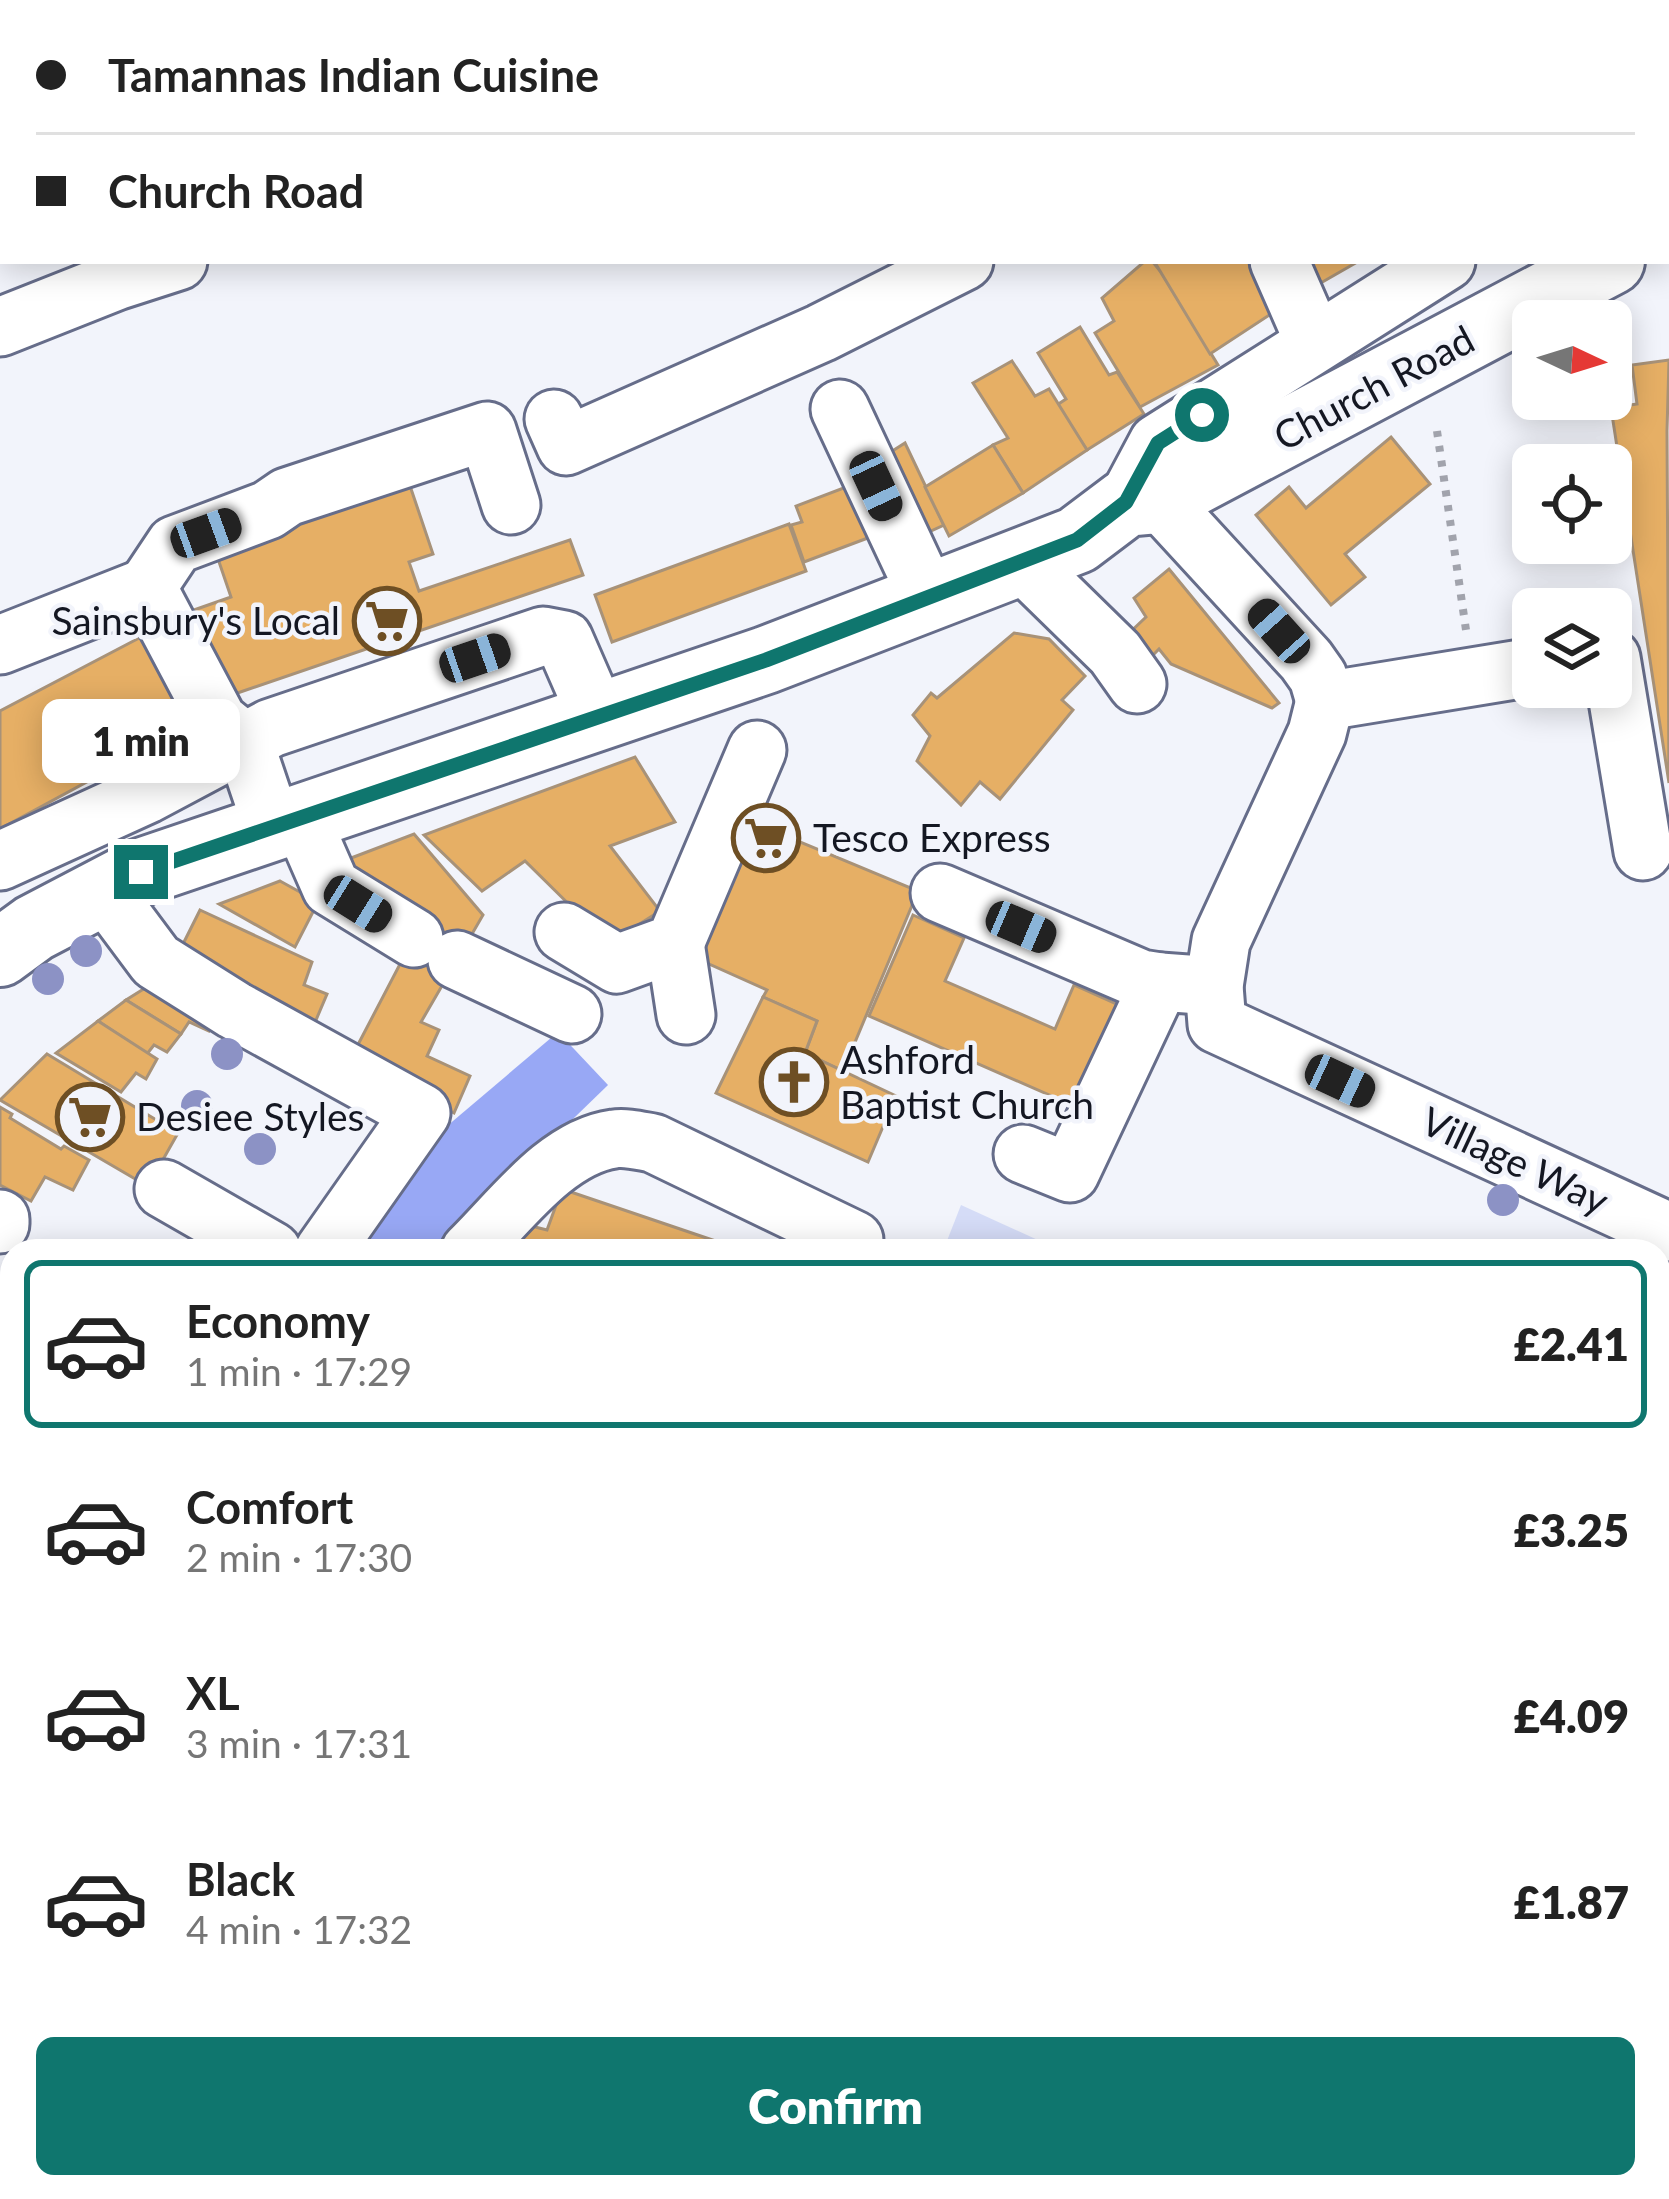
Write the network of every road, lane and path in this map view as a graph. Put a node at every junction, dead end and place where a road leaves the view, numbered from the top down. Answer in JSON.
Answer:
{"nodes":[{"id":1,"x":168,"y":264,"type":"edge"},
{"id":2,"x":958,"y":264,"type":"edge"},
{"id":3,"x":1280,"y":264,"type":"edge"},
{"id":4,"x":1441,"y":264,"type":"edge"},
{"id":5,"x":1604,"y":264,"type":"edge"},
{"id":6,"x":0,"y":327,"type":"edge"},
{"id":7,"x":1314,"y":341,"type":"junction"},
{"id":8,"x":840,"y":409,"type":"dead end"},
{"id":9,"x":554,"y":419,"type":"dead end"},
{"id":10,"x":1437,"y":431,"type":"dead end"},
{"id":11,"x":1143,"y":501,"type":"junction"},
{"id":12,"x":511,"y":505,"type":"dead end"},
{"id":13,"x":1022,"y":562,"type":"junction"},
{"id":14,"x":147,"y":587,"type":"junction"},
{"id":15,"x":929,"y":599,"type":"junction"},
{"id":16,"x":0,"y":645,"type":"edge"},
{"id":17,"x":1512,"y":672,"type":"edge"},
{"id":18,"x":1474,"y":680,"type":"junction"},
{"id":19,"x":1137,"y":684,"type":"dead end"},
{"id":20,"x":1324,"y":701,"type":"junction"},
{"id":21,"x":1619,"y":708,"type":"edge"},
{"id":22,"x":598,"y":718,"type":"junction"},
{"id":23,"x":244,"y":742,"type":"junction"},
{"id":24,"x":758,"y":750,"type":"dead end"},
{"id":25,"x":286,"y":820,"type":"junction"},
{"id":26,"x":1643,"y":851,"type":"dead end"},
{"id":27,"x":0,"y":861,"type":"edge"},
{"id":28,"x":103,"y":890,"type":"junction"},
{"id":29,"x":940,"y":893,"type":"dead end"},
{"id":30,"x":564,"y":932,"type":"dead end"},
{"id":31,"x":675,"y":943,"type":"junction"},
{"id":32,"x":0,"y":953,"type":"edge"},
{"id":33,"x":1187,"y":984,"type":"junction"},
{"id":34,"x":572,"y":1014,"type":"dead end"},
{"id":35,"x":686,"y":1015,"type":"dead end"},
{"id":36,"x":1023,"y":1154,"type":"dead end"},
{"id":37,"x":164,"y":1190,"type":"dead end"},
{"id":38,"x":1669,"y":1232,"type":"edge"},
{"id":39,"x":251,"y":1239,"type":"edge"},
{"id":40,"x":332,"y":1239,"type":"edge"},
{"id":41,"x":482,"y":1239,"type":"edge"},
{"id":42,"x":852,"y":1239,"type":"edge"}],
"edges":[{"from":1,"to":6,"type":"street"},
{"from":2,"to":9,"type":"street"},
{"from":3,"to":7,"type":"street"},
{"from":4,"to":7,"type":"street"},
{"from":5,"to":11,"type":"main road","name":"Church Road"},
{"from":7,"to":11,"type":"street"},
{"from":8,"to":15,"type":"street"},
{"from":10,"to":18,"type":"path"},
{"from":11,"to":13,"type":"main road","name":"Church Road"},
{"from":11,"to":20,"type":"street"},
{"from":12,"to":14,"type":"street"},
{"from":13,"to":15,"type":"main road","name":"Church Road"},
{"from":13,"to":19,"type":"street"},
{"from":14,"to":16,"type":"street"},
{"from":14,"to":23,"type":"street"},
{"from":15,"to":22,"type":"main road","name":"Church Road"},
{"from":17,"to":18,"type":"street"},
{"from":18,"to":20,"type":"street"},
{"from":20,"to":33,"type":"street"},
{"from":21,"to":26,"type":"street"},
{"from":22,"to":23,"type":"street"},
{"from":22,"to":25,"type":"main road","name":"Church Road"},
{"from":23,"to":25,"type":"street"},
{"from":23,"to":27,"type":"street"},
{"from":24,"to":31,"type":"street"},
{"from":25,"to":28,"type":"main road","name":"Church Road"},
{"from":25,"to":34,"type":"street"},
{"from":28,"to":32,"type":"main road","name":"Church Road"},
{"from":28,"to":40,"type":"street"},
{"from":29,"to":33,"type":"street"},
{"from":30,"to":31,"type":"street"},
{"from":31,"to":35,"type":"street"},
{"from":33,"to":36,"type":"street"},
{"from":33,"to":38,"type":"street","name":"Village Way"},
{"from":37,"to":39,"type":"street"},
{"from":41,"to":42,"type":"street"}]}
